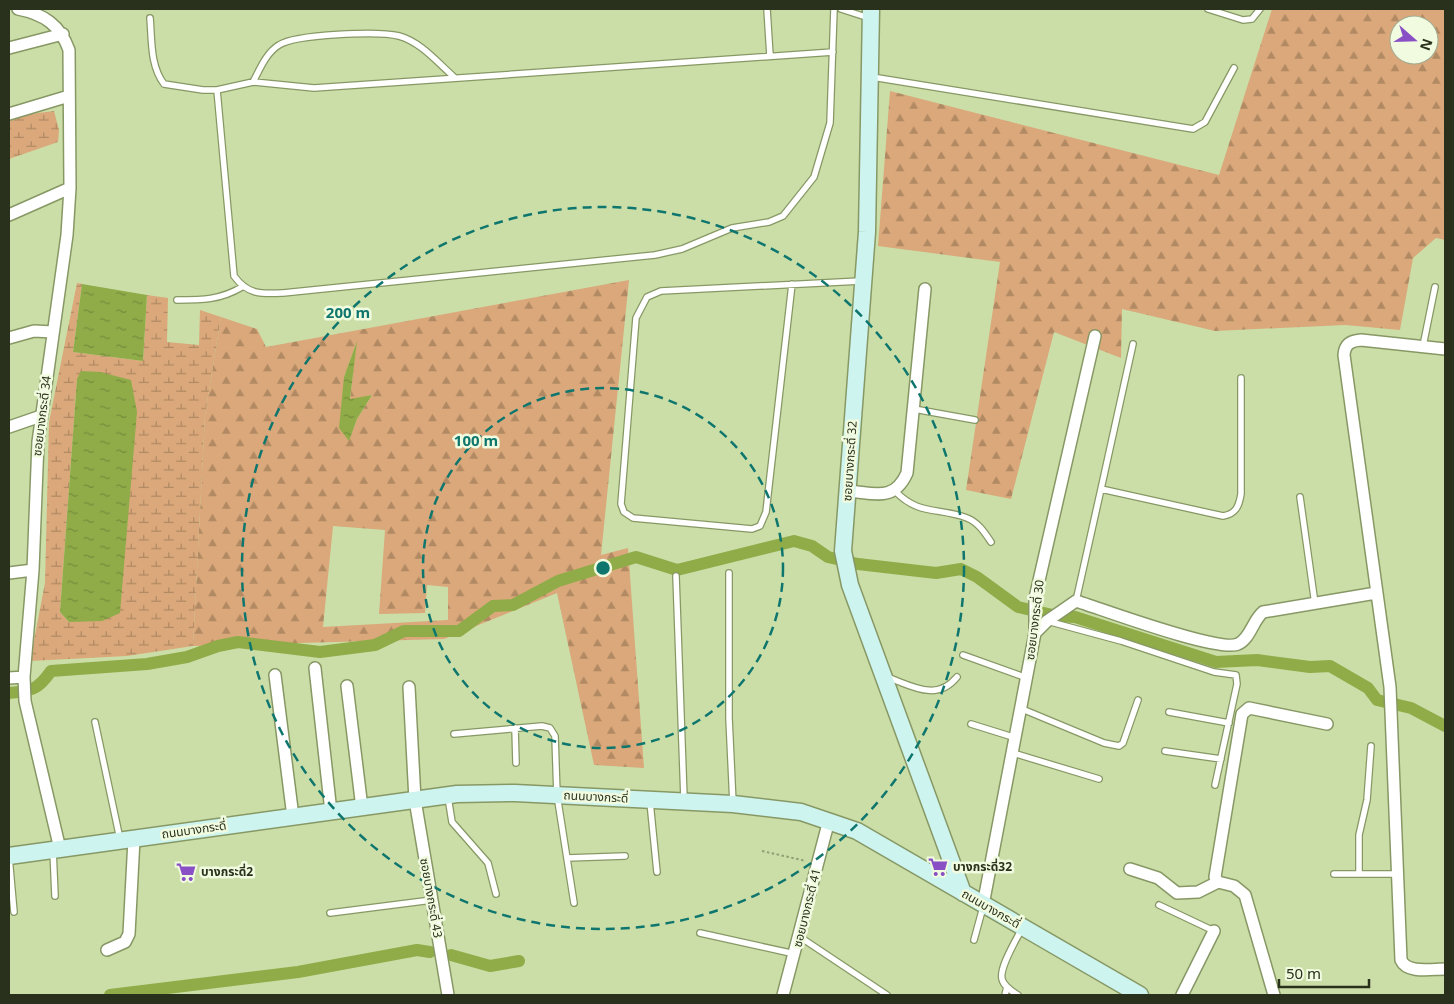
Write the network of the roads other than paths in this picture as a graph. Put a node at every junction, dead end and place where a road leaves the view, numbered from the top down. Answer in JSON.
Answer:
{"nodes":[{"id":1,"x":18,"y":9,"type":"edge"},
{"id":2,"x":767,"y":9,"type":"edge"},
{"id":3,"x":834,"y":9,"type":"edge"},
{"id":4,"x":840,"y":9,"type":"edge"},
{"id":5,"x":1208,"y":9,"type":"edge"},
{"id":6,"x":1260,"y":9,"type":"edge"},
{"id":7,"x":871,"y":14,"type":"edge"},
{"id":8,"x":150,"y":18,"type":"dead end"},
{"id":9,"x":63,"y":34,"type":"junction"},
{"id":10,"x":9,"y":48,"type":"edge"},
{"id":11,"x":832,"y":52,"type":"junction"},
{"id":12,"x":770,"y":56,"type":"junction"},
{"id":13,"x":1234,"y":68,"type":"dead end"},
{"id":14,"x":870,"y":76,"type":"junction"},
{"id":15,"x":454,"y":77,"type":"junction"},
{"id":16,"x":253,"y":82,"type":"junction"},
{"id":17,"x":217,"y":90,"type":"junction"},
{"id":18,"x":69,"y":96,"type":"junction"},
{"id":19,"x":9,"y":114,"type":"edge"},
{"id":20,"x":70,"y":188,"type":"junction"},
{"id":21,"x":9,"y":215,"type":"edge"},
{"id":22,"x":863,"y":280,"type":"junction"},
{"id":23,"x":792,"y":284,"type":"junction"},
{"id":24,"x":242,"y":287,"type":"junction"},
{"id":25,"x":1435,"y":287,"type":"dead end"},
{"id":26,"x":925,"y":289,"type":"dead end"},
{"id":27,"x":177,"y":300,"type":"dead end"},
{"id":28,"x":53,"y":332,"type":"junction"},
{"id":29,"x":1095,"y":336,"type":"dead end"},
{"id":30,"x":9,"y":338,"type":"edge"},
{"id":31,"x":1133,"y":344,"type":"dead end"},
{"id":32,"x":1424,"y":346,"type":"junction"},
{"id":33,"x":1445,"y":349,"type":"edge"},
{"id":34,"x":1241,"y":378,"type":"dead end"},
{"id":35,"x":914,"y":409,"type":"junction"},
{"id":36,"x":41,"y":416,"type":"junction"},
{"id":37,"x":974,"y":420,"type":"dead end"},
{"id":38,"x":9,"y":427,"type":"edge"},
{"id":39,"x":1101,"y":489,"type":"junction"},
{"id":40,"x":848,"y":491,"type":"junction"},
{"id":41,"x":895,"y":491,"type":"junction"},
{"id":42,"x":1300,"y":497,"type":"dead end"},
{"id":43,"x":992,"y":542,"type":"dead end"},
{"id":44,"x":33,"y":570,"type":"junction"},
{"id":45,"x":9,"y":573,"type":"edge"},
{"id":46,"x":729,"y":573,"type":"dead end"},
{"id":47,"x":676,"y":576,"type":"dead end"},
{"id":48,"x":1376,"y":594,"type":"junction"},
{"id":49,"x":1076,"y":601,"type":"junction"},
{"id":50,"x":1315,"y":604,"type":"junction"},
{"id":51,"x":1047,"y":621,"type":"junction"},
{"id":52,"x":1035,"y":633,"type":"junction"},
{"id":53,"x":963,"y":655,"type":"dead end"},
{"id":54,"x":315,"y":668,"type":"dead end"},
{"id":55,"x":275,"y":675,"type":"dead end"},
{"id":56,"x":885,"y":676,"type":"junction"},
{"id":57,"x":957,"y":677,"type":"dead end"},
{"id":58,"x":9,"y":678,"type":"edge"},
{"id":59,"x":1027,"y":678,"type":"junction"},
{"id":60,"x":24,"y":682,"type":"junction"},
{"id":61,"x":347,"y":686,"type":"dead end"},
{"id":62,"x":408,"y":687,"type":"dead end"},
{"id":63,"x":1138,"y":700,"type":"dead end"},
{"id":64,"x":1022,"y":709,"type":"junction"},
{"id":65,"x":1169,"y":712,"type":"dead end"},
{"id":66,"x":95,"y":722,"type":"dead end"},
{"id":67,"x":1228,"y":723,"type":"junction"},
{"id":68,"x":971,"y":724,"type":"dead end"},
{"id":69,"x":1326,"y":724,"type":"dead end"},
{"id":70,"x":515,"y":728,"type":"junction"},
{"id":71,"x":454,"y":734,"type":"dead end"},
{"id":72,"x":1016,"y":738,"type":"junction"},
{"id":73,"x":1371,"y":746,"type":"dead end"},
{"id":74,"x":1165,"y":751,"type":"dead end"},
{"id":75,"x":1013,"y":752,"type":"junction"},
{"id":76,"x":1220,"y":760,"type":"junction"},
{"id":77,"x":516,"y":763,"type":"dead end"},
{"id":78,"x":1098,"y":779,"type":"dead end"},
{"id":79,"x":1215,"y":785,"type":"dead end"},
{"id":80,"x":447,"y":795,"type":"junction"},
{"id":81,"x":557,"y":795,"type":"junction"},
{"id":82,"x":415,"y":800,"type":"junction"},
{"id":83,"x":650,"y":800,"type":"junction"},
{"id":84,"x":684,"y":802,"type":"junction"},
{"id":85,"x":733,"y":804,"type":"junction"},
{"id":86,"x":362,"y":808,"type":"junction"},
{"id":87,"x":331,"y":812,"type":"junction"},
{"id":88,"x":294,"y":817,"type":"junction"},
{"id":89,"x":829,"y":820,"type":"junction"},
{"id":90,"x":127,"y":840,"type":"junction"},
{"id":91,"x":56,"y":850,"type":"junction"},
{"id":92,"x":625,"y":856,"type":"dead end"},
{"id":93,"x":9,"y":857,"type":"edge"},
{"id":94,"x":567,"y":858,"type":"junction"},
{"id":95,"x":1130,"y":869,"type":"dead end"},
{"id":96,"x":657,"y":872,"type":"dead end"},
{"id":97,"x":1334,"y":874,"type":"dead end"},
{"id":98,"x":1359,"y":874,"type":"junction"},
{"id":99,"x":1398,"y":874,"type":"junction"},
{"id":100,"x":1218,"y":882,"type":"junction"},
{"id":101,"x":496,"y":894,"type":"dead end"},
{"id":102,"x":964,"y":894,"type":"junction"},
{"id":103,"x":55,"y":896,"type":"dead end"},
{"id":104,"x":432,"y":900,"type":"junction"},
{"id":105,"x":574,"y":903,"type":"dead end"},
{"id":106,"x":983,"y":905,"type":"junction"},
{"id":107,"x":1158,"y":905,"type":"dead end"},
{"id":108,"x":14,"y":912,"type":"dead end"},
{"id":109,"x":330,"y":913,"type":"dead end"},
{"id":110,"x":1022,"y":928,"type":"junction"},
{"id":111,"x":1214,"y":931,"type":"joint"},
{"id":112,"x":700,"y":933,"type":"dead end"},
{"id":113,"x":800,"y":937,"type":"junction"},
{"id":114,"x":974,"y":940,"type":"dead end"},
{"id":115,"x":107,"y":950,"type":"dead end"},
{"id":116,"x":795,"y":954,"type":"junction"},
{"id":117,"x":1445,"y":969,"type":"edge"},
{"id":118,"x":1007,"y":987,"type":"junction"},
{"id":119,"x":448,"y":995,"type":"edge"},
{"id":120,"x":783,"y":995,"type":"edge"},
{"id":121,"x":887,"y":995,"type":"edge"},
{"id":122,"x":1005,"y":995,"type":"edge"},
{"id":123,"x":1018,"y":995,"type":"edge"},
{"id":124,"x":1140,"y":995,"type":"edge"},
{"id":125,"x":1182,"y":995,"type":"edge"},
{"id":126,"x":1274,"y":995,"type":"edge"}],
"edges":[{"from":1,"to":9,"type":"street"},
{"from":2,"to":12,"type":"lane"},
{"from":3,"to":11,"type":"lane"},
{"from":4,"to":7,"type":"lane"},
{"from":5,"to":6,"type":"lane"},
{"from":7,"to":14,"type":"street","name":"ซอยบางกระดี่ 32"},
{"from":8,"to":17,"type":"lane"},
{"from":9,"to":10,"type":"street"},
{"from":9,"to":18,"type":"street","name":"ซอยบางกระดี่ 34"},
{"from":11,"to":12,"type":"lane"},
{"from":11,"to":24,"type":"lane"},
{"from":12,"to":15,"type":"lane"},
{"from":13,"to":14,"type":"lane"},
{"from":14,"to":22,"type":"street","name":"ซอยบางกระดี่ 32"},
{"from":15,"to":16,"type":"lane"},
{"from":15,"to":16,"type":"lane"},
{"from":16,"to":17,"type":"lane"},
{"from":17,"to":24,"type":"lane"},
{"from":18,"to":19,"type":"street"},
{"from":18,"to":20,"type":"street","name":"ซอยบางกระดี่ 34"},
{"from":20,"to":21,"type":"street"},
{"from":20,"to":28,"type":"street","name":"ซอยบางกระดี่ 34"},
{"from":22,"to":23,"type":"lane"},
{"from":22,"to":40,"type":"street","name":"ซอยบางกระดี่ 32"},
{"from":23,"to":23,"type":"lane"},
{"from":24,"to":27,"type":"lane"},
{"from":25,"to":32,"type":"lane"},
{"from":26,"to":35,"type":"street"},
{"from":28,"to":30,"type":"street"},
{"from":28,"to":36,"type":"street","name":"ซอยบางกระดี่ 34"},
{"from":29,"to":52,"type":"street","name":"ซอยบางกระดี่ 30"},
{"from":31,"to":39,"type":"lane"},
{"from":32,"to":33,"type":"street"},
{"from":32,"to":48,"type":"street"},
{"from":34,"to":39,"type":"lane"},
{"from":35,"to":37,"type":"lane"},
{"from":35,"to":41,"type":"street"},
{"from":36,"to":38,"type":"street"},
{"from":36,"to":44,"type":"street","name":"ซอยบางกระดี่ 34"},
{"from":39,"to":49,"type":"lane"},
{"from":40,"to":41,"type":"street"},
{"from":40,"to":56,"type":"street","name":"ซอยบางกระดี่ 32"},
{"from":41,"to":43,"type":"lane"},
{"from":42,"to":50,"type":"lane"},
{"from":44,"to":45,"type":"street"},
{"from":44,"to":60,"type":"street","name":"ซอยบางกระดี่ 34"},
{"from":46,"to":85,"type":"lane"},
{"from":47,"to":84,"type":"lane"},
{"from":48,"to":50,"type":"street"},
{"from":48,"to":99,"type":"street"},
{"from":49,"to":50,"type":"street"},
{"from":49,"to":51,"type":"street"},
{"from":51,"to":52,"type":"street"},
{"from":51,"to":67,"type":"lane"},
{"from":52,"to":59,"type":"street","name":"ซอยบางกระดี่ 30"},
{"from":53,"to":59,"type":"lane"},
{"from":54,"to":87,"type":"street"},
{"from":55,"to":88,"type":"street"},
{"from":56,"to":57,"type":"lane"},
{"from":56,"to":102,"type":"street","name":"ซอยบางกระดี่ 32"},
{"from":58,"to":60,"type":"street"},
{"from":59,"to":64,"type":"street","name":"ซอยบางกระดี่ 30"},
{"from":60,"to":91,"type":"street","name":"ซอยบางกระดี่ 34"},
{"from":61,"to":86,"type":"street"},
{"from":62,"to":82,"type":"street","name":"ซอยบางกระดี่ 43"},
{"from":63,"to":64,"type":"lane"},
{"from":64,"to":72,"type":"street","name":"ซอยบางกระดี่ 30"},
{"from":65,"to":67,"type":"lane"},
{"from":66,"to":90,"type":"lane"},
{"from":67,"to":76,"type":"lane"},
{"from":68,"to":72,"type":"lane"},
{"from":69,"to":100,"type":"street"},
{"from":70,"to":71,"type":"lane"},
{"from":70,"to":77,"type":"lane"},
{"from":70,"to":81,"type":"lane"},
{"from":72,"to":75,"type":"street","name":"ซอยบางกระดี่ 30"},
{"from":73,"to":98,"type":"lane"},
{"from":74,"to":76,"type":"lane"},
{"from":75,"to":78,"type":"lane"},
{"from":75,"to":106,"type":"street","name":"ซอยบางกระดี่ 30"},
{"from":76,"to":79,"type":"lane"},
{"from":80,"to":81,"type":"street","name":"ถนนบางกระดี่"},
{"from":80,"to":82,"type":"street","name":"ถนนบางกระดี่"},
{"from":80,"to":101,"type":"lane"},
{"from":81,"to":83,"type":"street","name":"ถนนบางกระดี่"},
{"from":81,"to":94,"type":"lane"},
{"from":82,"to":86,"type":"street","name":"ถนนบางกระดี่"},
{"from":82,"to":104,"type":"street","name":"ซอยบางกระดี่ 43"},
{"from":83,"to":84,"type":"street","name":"ถนนบางกระดี่"},
{"from":83,"to":96,"type":"lane"},
{"from":84,"to":85,"type":"street","name":"ถนนบางกระดี่"},
{"from":85,"to":89,"type":"street","name":"ถนนบางกระดี่"},
{"from":86,"to":87,"type":"street","name":"ถนนบางกระดี่"},
{"from":87,"to":88,"type":"street","name":"ถนนบางกระดี่"},
{"from":88,"to":90,"type":"street","name":"ถนนบางกระดี่"},
{"from":89,"to":102,"type":"street","name":"ถนนบางกระดี่"},
{"from":89,"to":113,"type":"street","name":"ซอยบางกระดี่ 41"},
{"from":90,"to":91,"type":"street","name":"ถนนบางกระดี่"},
{"from":90,"to":115,"type":"street"},
{"from":91,"to":93,"type":"street","name":"ถนนบางกระดี่"},
{"from":91,"to":103,"type":"lane"},
{"from":92,"to":94,"type":"lane"},
{"from":93,"to":108,"type":"lane"},
{"from":94,"to":105,"type":"lane"},
{"from":95,"to":100,"type":"street"},
{"from":97,"to":98,"type":"lane"},
{"from":98,"to":99,"type":"lane"},
{"from":99,"to":117,"type":"street"},
{"from":100,"to":126,"type":"street"},
{"from":102,"to":106,"type":"street","name":"ถนนบางกระดี่"},
{"from":104,"to":109,"type":"lane"},
{"from":104,"to":119,"type":"street","name":"ซอยบางกระดี่ 43"},
{"from":106,"to":110,"type":"street","name":"ถนนบางกระดี่"},
{"from":106,"to":114,"type":"lane"},
{"from":107,"to":111,"type":"lane"},
{"from":110,"to":118,"type":"lane"},
{"from":110,"to":124,"type":"street","name":"ถนนบางกระดี่"},
{"from":111,"to":125,"type":"street"},
{"from":112,"to":116,"type":"lane"},
{"from":113,"to":116,"type":"street","name":"ซอยบางกระดี่ 41"},
{"from":113,"to":121,"type":"lane"},
{"from":116,"to":120,"type":"street","name":"ซอยบางกระดี่ 41"},
{"from":118,"to":122,"type":"lane"},
{"from":118,"to":123,"type":"lane"}]}
